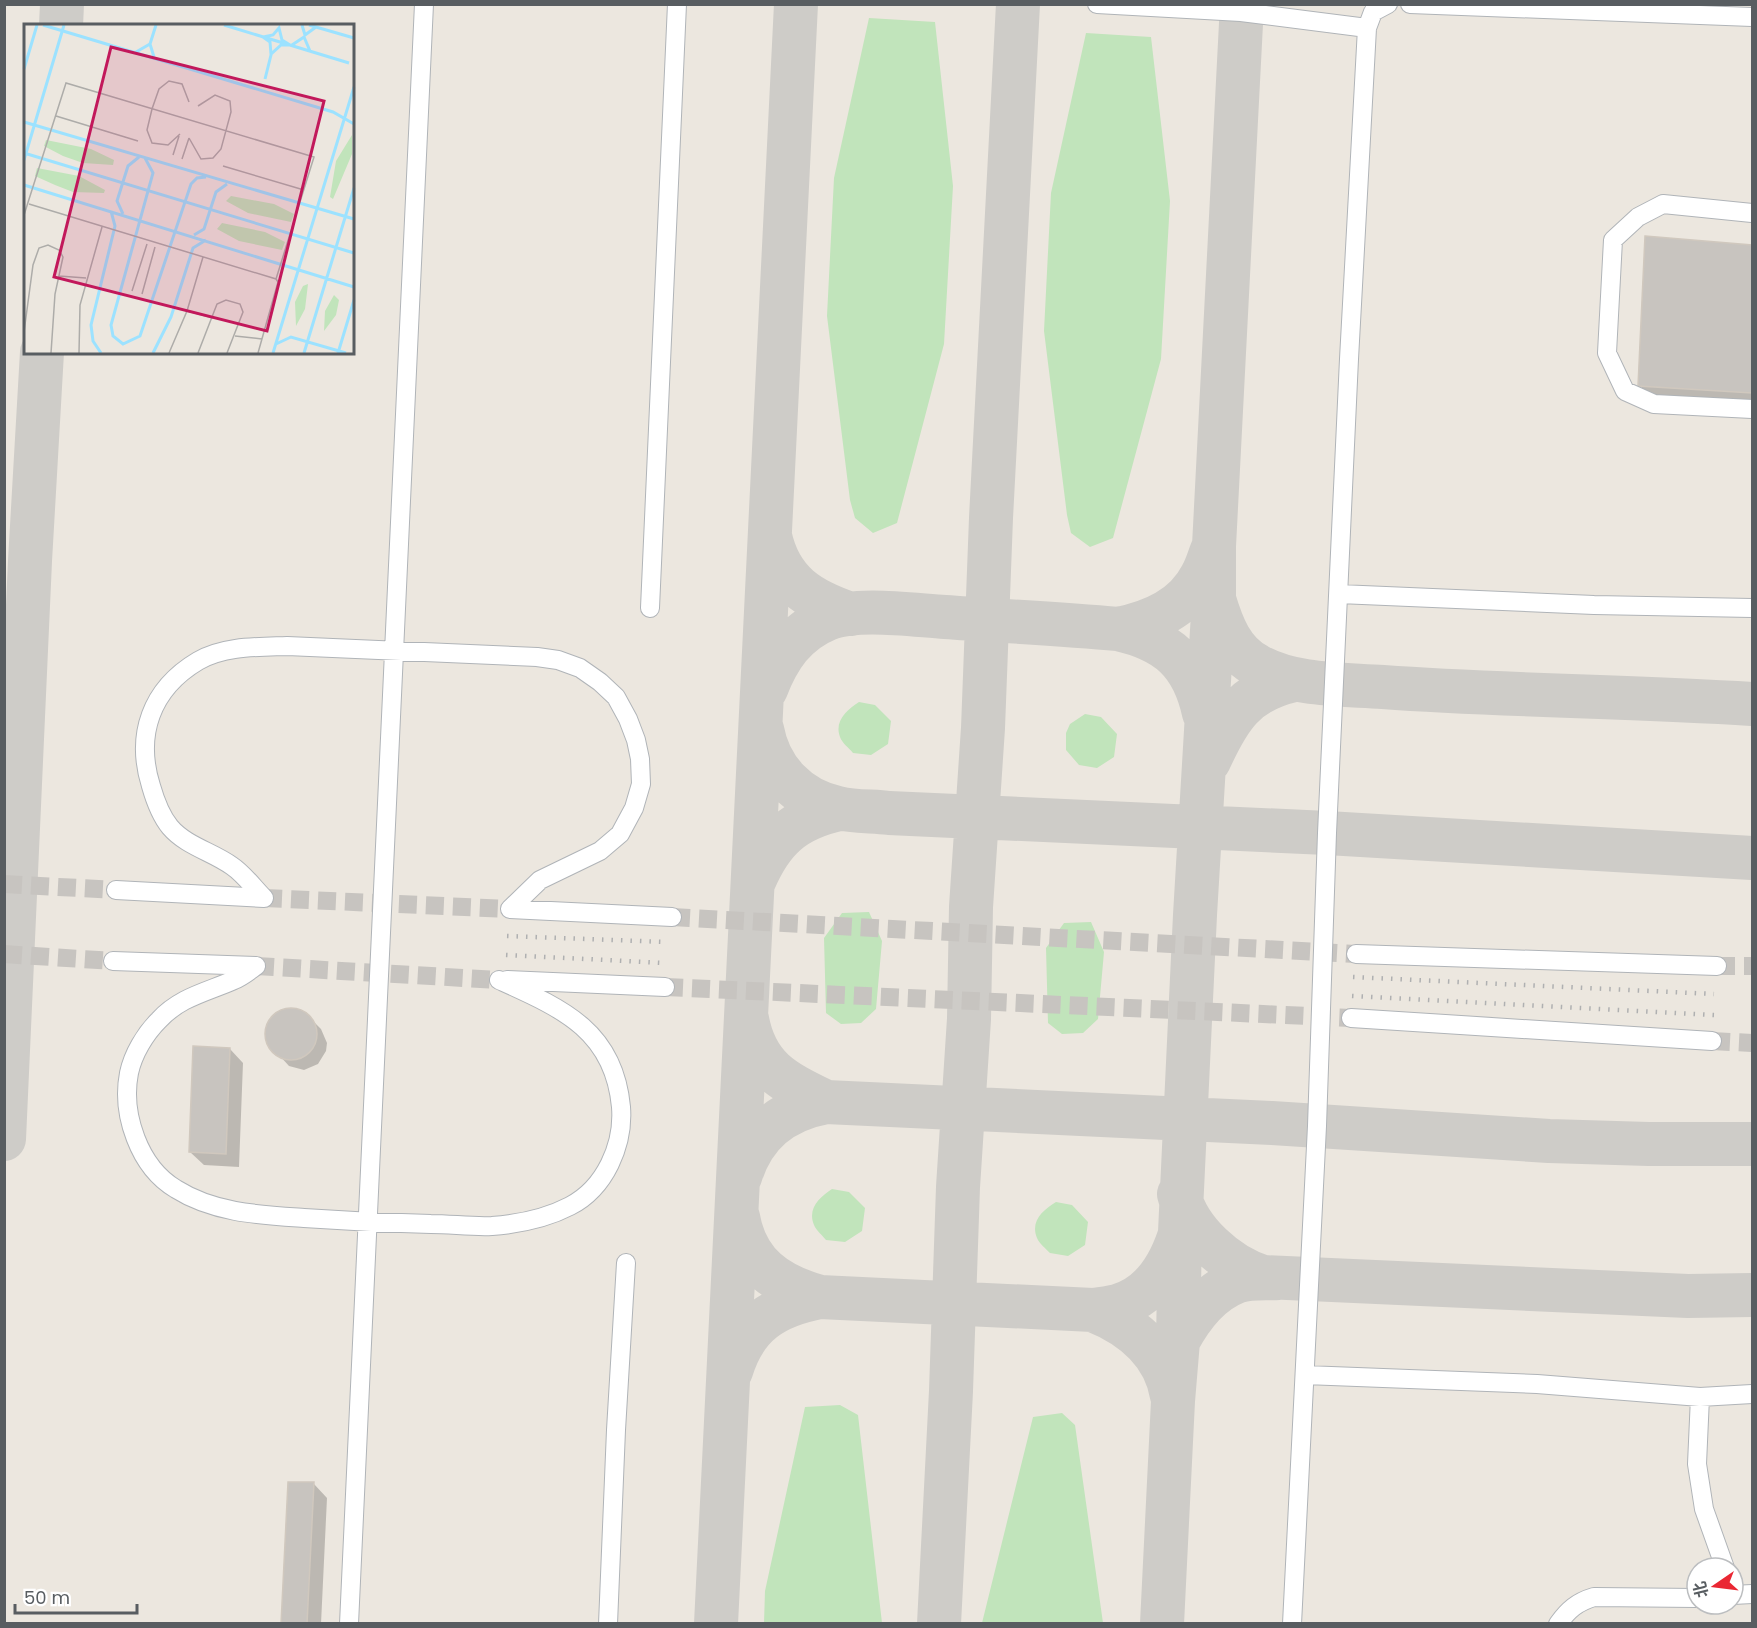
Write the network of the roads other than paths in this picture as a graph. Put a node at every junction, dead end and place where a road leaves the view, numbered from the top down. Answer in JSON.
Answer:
{"nodes":[{"id":1,"x":424,"y":4,"type":"edge"},
{"id":2,"x":677,"y":4,"type":"edge"},
{"id":3,"x":1097,"y":4,"type":"edge"},
{"id":4,"x":1388,"y":4,"type":"edge"},
{"id":5,"x":1410,"y":4,"type":"edge"},
{"id":6,"x":1752,"y":17,"type":"edge"},
{"id":7,"x":1367,"y":28,"type":"junction"},
{"id":8,"x":1752,"y":213,"type":"edge"},
{"id":9,"x":1752,"y":409,"type":"edge"},
{"id":10,"x":1340,"y":594,"type":"junction"},
{"id":11,"x":650,"y":608,"type":"dead end"},
{"id":12,"x":1752,"y":608,"type":"edge"},
{"id":13,"x":393,"y":650,"type":"junction"},
{"id":14,"x":117,"y":890,"type":"tunnel mouth"},
{"id":15,"x":672,"y":917,"type":"tunnel mouth"},
{"id":16,"x":1356,"y":954,"type":"tunnel mouth"},
{"id":17,"x":112,"y":961,"type":"tunnel mouth"},
{"id":18,"x":1718,"y":966,"type":"tunnel mouth"},
{"id":19,"x":665,"y":987,"type":"tunnel mouth"},
{"id":20,"x":1351,"y":1018,"type":"tunnel mouth"},
{"id":21,"x":1712,"y":1041,"type":"tunnel mouth"},
{"id":22,"x":367,"y":1223,"type":"junction"},
{"id":23,"x":626,"y":1263,"type":"dead end"},
{"id":24,"x":1305,"y":1376,"type":"junction"},
{"id":25,"x":1752,"y":1394,"type":"edge"},
{"id":26,"x":1700,"y":1397,"type":"junction"},
{"id":27,"x":1721,"y":1556,"type":"edge"},
{"id":28,"x":1685,"y":1598,"type":"edge"},
{"id":29,"x":349,"y":1623,"type":"edge"},
{"id":30,"x":608,"y":1623,"type":"edge"},
{"id":31,"x":1292,"y":1623,"type":"edge"},
{"id":32,"x":1558,"y":1623,"type":"edge"}],
"edges":[{"from":1,"to":13,"type":"lane"},
{"from":2,"to":11,"type":"lane"},
{"from":3,"to":7,"type":"lane"},
{"from":4,"to":7,"type":"lane"},
{"from":5,"to":6,"type":"lane"},
{"from":7,"to":10,"type":"lane"},
{"from":8,"to":9,"type":"lane"},
{"from":10,"to":12,"type":"lane"},
{"from":10,"to":24,"type":"lane"},
{"from":13,"to":14,"type":"lane"},
{"from":13,"to":15,"type":"lane"},
{"from":13,"to":22,"type":"lane"},
{"from":16,"to":18,"type":"lane"},
{"from":17,"to":22,"type":"lane"},
{"from":19,"to":22,"type":"lane"},
{"from":20,"to":21,"type":"lane"},
{"from":22,"to":29,"type":"lane"},
{"from":23,"to":30,"type":"lane"},
{"from":24,"to":26,"type":"lane"},
{"from":24,"to":31,"type":"lane"},
{"from":25,"to":26,"type":"lane"},
{"from":26,"to":27,"type":"lane"},
{"from":28,"to":32,"type":"lane"}]}
